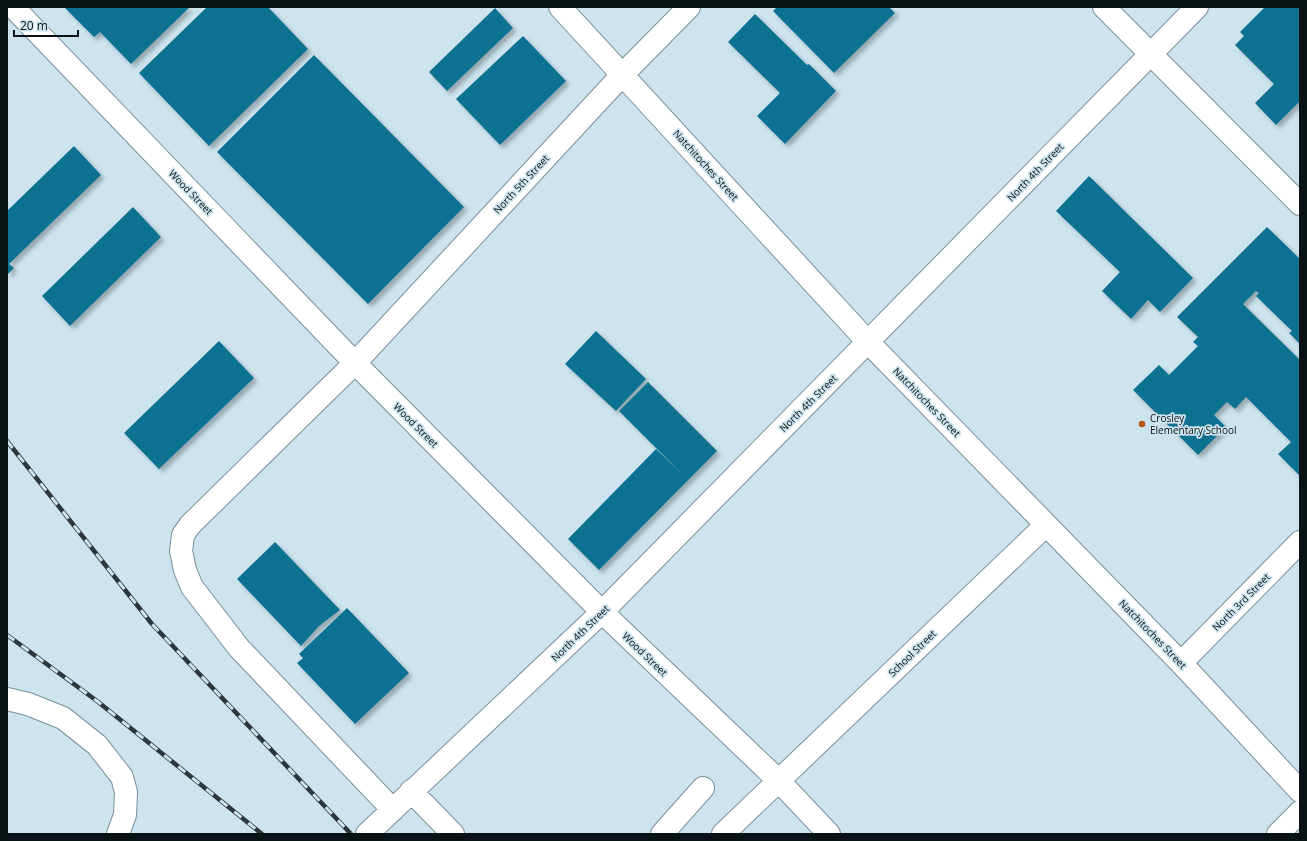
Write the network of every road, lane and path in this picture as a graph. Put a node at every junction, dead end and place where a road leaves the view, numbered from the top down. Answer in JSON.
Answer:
{"nodes":[{"id":1,"x":13,"y":7,"type":"edge"},
{"id":2,"x":560,"y":7,"type":"edge"},
{"id":3,"x":689,"y":7,"type":"edge"},
{"id":4,"x":1104,"y":7,"type":"edge"},
{"id":5,"x":1197,"y":7,"type":"edge"},
{"id":6,"x":1150,"y":54,"type":"junction"},
{"id":7,"x":623,"y":74,"type":"junction"},
{"id":8,"x":1300,"y":204,"type":"edge"},
{"id":9,"x":868,"y":342,"type":"junction"},
{"id":10,"x":355,"y":363,"type":"junction"},
{"id":11,"x":1046,"y":525,"type":"junction"},
{"id":12,"x":1300,"y":542,"type":"edge"},
{"id":13,"x":602,"y":612,"type":"junction"},
{"id":14,"x":1182,"y":662,"type":"junction"},
{"id":15,"x":7,"y":699,"type":"edge"},
{"id":16,"x":779,"y":781,"type":"junction"},
{"id":17,"x":703,"y":788,"type":"dead end"},
{"id":18,"x":411,"y":791,"type":"junction"},
{"id":19,"x":1300,"y":791,"type":"edge"},
{"id":20,"x":393,"y":810,"type":"junction"},
{"id":21,"x":1300,"y":812,"type":"edge"},
{"id":22,"x":118,"y":834,"type":"edge"},
{"id":23,"x":367,"y":834,"type":"edge"},
{"id":24,"x":453,"y":834,"type":"edge"},
{"id":25,"x":662,"y":834,"type":"edge"},
{"id":26,"x":723,"y":834,"type":"edge"},
{"id":27,"x":829,"y":834,"type":"edge"},
{"id":28,"x":1278,"y":834,"type":"edge"}],
"edges":[{"from":1,"to":10,"type":"street","name":"Wood Street"},
{"from":2,"to":7,"type":"street","name":"Natchitoches Street"},
{"from":3,"to":7,"type":"street","name":"North 5th Street"},
{"from":4,"to":6,"type":"street"},
{"from":5,"to":6,"type":"street","name":"North 4th Street"},
{"from":6,"to":8,"type":"street"},
{"from":6,"to":9,"type":"street","name":"North 4th Street"},
{"from":7,"to":9,"type":"street","name":"Natchitoches Street"},
{"from":7,"to":10,"type":"street","name":"North 5th Street"},
{"from":9,"to":11,"type":"street","name":"Natchitoches Street"},
{"from":9,"to":13,"type":"street","name":"North 4th Street"},
{"from":10,"to":13,"type":"street","name":"Wood Street"},
{"from":10,"to":20,"type":"street","name":"North 5th Street"},
{"from":11,"to":14,"type":"street","name":"Natchitoches Street"},
{"from":11,"to":16,"type":"street","name":"School Street"},
{"from":12,"to":14,"type":"street","name":"North 3rd Street"},
{"from":13,"to":16,"type":"street","name":"Wood Street"},
{"from":13,"to":18,"type":"street","name":"North 4th Street"},
{"from":14,"to":19,"type":"street","name":"Natchitoches Street"},
{"from":15,"to":22,"type":"street"},
{"from":16,"to":26,"type":"street","name":"School Street"},
{"from":16,"to":27,"type":"street","name":"Wood Street"},
{"from":17,"to":25,"type":"street"},
{"from":18,"to":20,"type":"street","name":"North 4th Street"},
{"from":18,"to":24,"type":"street"},
{"from":20,"to":23,"type":"street","name":"North 4th Street"},
{"from":21,"to":28,"type":"street"}]}
